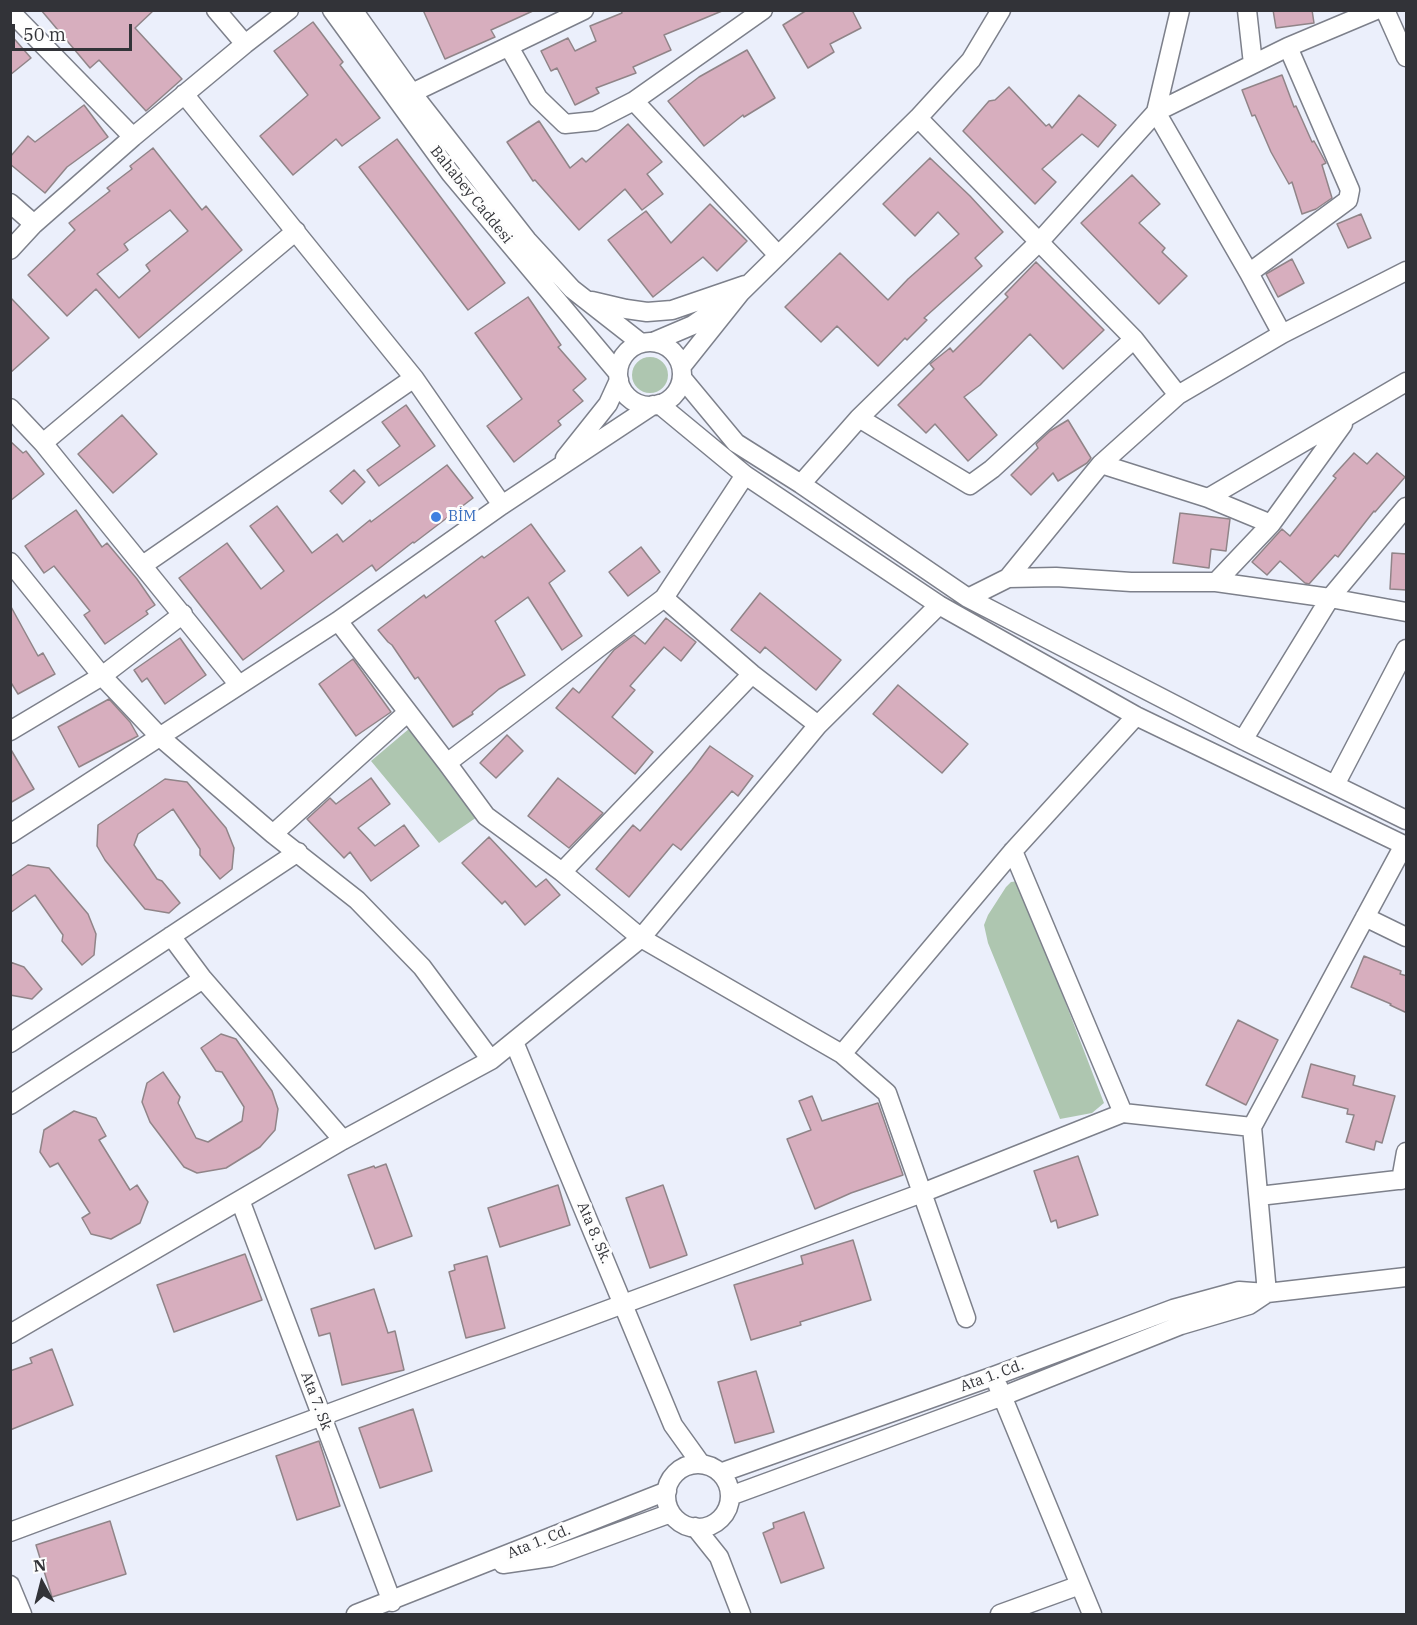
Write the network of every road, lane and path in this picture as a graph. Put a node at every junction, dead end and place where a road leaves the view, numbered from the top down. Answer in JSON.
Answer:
{"nodes":[{"id":1,"x":216,"y":10,"type":"edge"},
{"id":2,"x":289,"y":10,"type":"edge"},
{"id":3,"x":332,"y":10,"type":"edge"},
{"id":4,"x":353,"y":10,"type":"edge"},
{"id":5,"x":584,"y":10,"type":"edge"},
{"id":6,"x":763,"y":10,"type":"edge"},
{"id":7,"x":1001,"y":10,"type":"edge"},
{"id":8,"x":1180,"y":10,"type":"edge"},
{"id":9,"x":1247,"y":10,"type":"edge"},
{"id":10,"x":1376,"y":10,"type":"edge"},
{"id":11,"x":1384,"y":10,"type":"edge"},
{"id":12,"x":10,"y":11,"type":"edge"},
{"id":13,"x":245,"y":44,"type":"junction"},
{"id":14,"x":509,"y":47,"type":"junction"},
{"id":15,"x":1288,"y":47,"type":"junction"},
{"id":16,"x":1407,"y":57,"type":"edge"},
{"id":17,"x":1253,"y":64,"type":"junction"},
{"id":18,"x":412,"y":93,"type":"junction"},
{"id":19,"x":184,"y":94,"type":"junction"},
{"id":20,"x":634,"y":101,"type":"junction"},
{"id":21,"x":1156,"y":112,"type":"junction"},
{"id":22,"x":918,"y":118,"type":"junction"},
{"id":23,"x":133,"y":137,"type":"junction"},
{"id":24,"x":10,"y":203,"type":"edge"},
{"id":25,"x":34,"y":224,"type":"junction"},
{"id":26,"x":296,"y":231,"type":"junction"},
{"id":27,"x":1041,"y":241,"type":"junction"},
{"id":28,"x":10,"y":250,"type":"edge"},
{"id":29,"x":778,"y":255,"type":"junction"},
{"id":30,"x":1407,"y":270,"type":"edge"},
{"id":31,"x":1249,"y":273,"type":"junction"},
{"id":32,"x":745,"y":288,"type":"junction"},
{"id":33,"x":572,"y":290,"type":"junction"},
{"id":34,"x":1282,"y":334,"type":"junction"},
{"id":35,"x":1134,"y":339,"type":"junction"},
{"id":36,"x":647,"y":343,"type":"junction"},
{"id":37,"x":682,"y":372,"type":"junction"},
{"id":38,"x":619,"y":376,"type":"junction"},
{"id":39,"x":414,"y":378,"type":"junction"},
{"id":40,"x":1407,"y":382,"type":"edge"},
{"id":41,"x":1178,"y":394,"type":"junction"},
{"id":42,"x":656,"y":405,"type":"junction"},
{"id":43,"x":10,"y":408,"type":"edge"},
{"id":44,"x":859,"y":418,"type":"junction"},
{"id":45,"x":1348,"y":418,"type":"junction"},
{"id":46,"x":43,"y":443,"type":"junction"},
{"id":47,"x":1101,"y":464,"type":"junction"},
{"id":48,"x":556,"y":468,"type":"junction"},
{"id":49,"x":746,"y":476,"type":"junction"},
{"id":50,"x":801,"y":484,"type":"junction"},
{"id":51,"x":1208,"y":498,"type":"junction"},
{"id":52,"x":502,"y":505,"type":"junction"},
{"id":53,"x":1407,"y":507,"type":"edge"},
{"id":54,"x":1271,"y":524,"type":"junction"},
{"id":55,"x":10,"y":562,"type":"edge"},
{"id":56,"x":143,"y":565,"type":"junction"},
{"id":57,"x":1008,"y":578,"type":"junction"},
{"id":58,"x":1216,"y":582,"type":"junction"},
{"id":59,"x":664,"y":598,"type":"junction"},
{"id":60,"x":968,"y":598,"type":"junction"},
{"id":61,"x":1330,"y":598,"type":"junction"},
{"id":62,"x":939,"y":605,"type":"junction"},
{"id":63,"x":1407,"y":612,"type":"edge"},
{"id":64,"x":183,"y":614,"type":"junction"},
{"id":65,"x":338,"y":621,"type":"junction"},
{"id":66,"x":1407,"y":650,"type":"edge"},
{"id":67,"x":752,"y":674,"type":"junction"},
{"id":68,"x":102,"y":676,"type":"junction"},
{"id":69,"x":239,"y":685,"type":"junction"},
{"id":70,"x":408,"y":712,"type":"junction"},
{"id":71,"x":1136,"y":716,"type":"junction"},
{"id":72,"x":818,"y":725,"type":"junction"},
{"id":73,"x":12,"y":726,"type":"edge"},
{"id":74,"x":160,"y":738,"type":"junction"},
{"id":75,"x":1243,"y":740,"type":"junction"},
{"id":76,"x":447,"y":763,"type":"junction"},
{"id":77,"x":1335,"y":785,"type":"junction"},
{"id":78,"x":1407,"y":820,"type":"edge"},
{"id":79,"x":10,"y":834,"type":"edge"},
{"id":80,"x":273,"y":834,"type":"junction"},
{"id":81,"x":1405,"y":845,"type":"edge"},
{"id":82,"x":1013,"y":851,"type":"junction"},
{"id":83,"x":298,"y":852,"type":"junction"},
{"id":84,"x":562,"y":872,"type":"junction"},
{"id":85,"x":1365,"y":917,"type":"junction"},
{"id":86,"x":171,"y":936,"type":"junction"},
{"id":87,"x":1407,"y":937,"type":"edge"},
{"id":88,"x":641,"y":938,"type":"junction"},
{"id":89,"x":203,"y":979,"type":"junction"},
{"id":90,"x":514,"y":1042,"type":"junction"},
{"id":91,"x":10,"y":1043,"type":"edge"},
{"id":92,"x":842,"y":1054,"type":"junction"},
{"id":93,"x":491,"y":1060,"type":"junction"},
{"id":94,"x":10,"y":1106,"type":"edge"},
{"id":95,"x":1123,"y":1113,"type":"junction"},
{"id":96,"x":1252,"y":1127,"type":"junction"},
{"id":97,"x":343,"y":1140,"type":"junction"},
{"id":98,"x":1407,"y":1152,"type":"edge"},
{"id":99,"x":1404,"y":1179,"type":"edge"},
{"id":100,"x":922,"y":1193,"type":"junction"},
{"id":101,"x":1259,"y":1196,"type":"junction"},
{"id":102,"x":240,"y":1200,"type":"junction"},
{"id":103,"x":1407,"y":1277,"type":"edge"},
{"id":104,"x":1267,"y":1293,"type":"junction"},
{"id":105,"x":624,"y":1305,"type":"junction"},
{"id":106,"x":966,"y":1318,"type":"dead end"},
{"id":107,"x":19,"y":1323,"type":"edge"},
{"id":108,"x":10,"y":1334,"type":"edge"},
{"id":109,"x":994,"y":1376,"type":"junction"},
{"id":110,"x":1003,"y":1396,"type":"junction"},
{"id":111,"x":322,"y":1416,"type":"junction"},
{"id":112,"x":673,"y":1425,"type":"junction"},
{"id":113,"x":701,"y":1464,"type":"junction"},
{"id":114,"x":677,"y":1473,"type":"junction"},
{"id":115,"x":720,"y":1473,"type":"junction"},
{"id":116,"x":667,"y":1491,"type":"junction"},
{"id":117,"x":730,"y":1497,"type":"junction"},
{"id":118,"x":671,"y":1513,"type":"junction"},
{"id":119,"x":719,"y":1521,"type":"junction"},
{"id":120,"x":695,"y":1527,"type":"junction"},
{"id":121,"x":10,"y":1532,"type":"edge"},
{"id":122,"x":719,"y":1557,"type":"junction"},
{"id":123,"x":478,"y":1567,"type":"junction"},
{"id":124,"x":10,"y":1585,"type":"edge"},
{"id":125,"x":1080,"y":1585,"type":"junction"},
{"id":126,"x":387,"y":1607,"type":"edge"},
{"id":127,"x":22,"y":1614,"type":"edge"},
{"id":128,"x":356,"y":1614,"type":"edge"},
{"id":129,"x":741,"y":1614,"type":"edge"},
{"id":130,"x":1000,"y":1614,"type":"edge"},
{"id":131,"x":1092,"y":1614,"type":"edge"}],
"edges":[{"from":1,"to":13,"type":"street"},
{"from":2,"to":13,"type":"street"},
{"from":3,"to":38,"type":"street","name":"Bahabey Caddesi"},
{"from":4,"to":18,"type":"street","name":"Bahabey Caddesi"},
{"from":5,"to":14,"type":"street"},
{"from":6,"to":20,"type":"street"},
{"from":7,"to":22,"type":"street"},
{"from":8,"to":21,"type":"street"},
{"from":9,"to":17,"type":"street"},
{"from":10,"to":15,"type":"street"},
{"from":11,"to":16,"type":"street"},
{"from":12,"to":23,"type":"street"},
{"from":13,"to":19,"type":"street"},
{"from":14,"to":18,"type":"street"},
{"from":14,"to":20,"type":"street"},
{"from":15,"to":17,"type":"street"},
{"from":15,"to":31,"type":"street"},
{"from":17,"to":21,"type":"street"},
{"from":18,"to":33,"type":"street","name":"Bahabey Caddesi"},
{"from":19,"to":23,"type":"street"},
{"from":19,"to":26,"type":"street"},
{"from":20,"to":29,"type":"street"},
{"from":21,"to":27,"type":"street"},
{"from":21,"to":31,"type":"street"},
{"from":22,"to":27,"type":"street"},
{"from":22,"to":29,"type":"street"},
{"from":23,"to":25,"type":"street"},
{"from":24,"to":25,"type":"street"},
{"from":25,"to":28,"type":"street"},
{"from":26,"to":39,"type":"street"},
{"from":26,"to":46,"type":"street"},
{"from":27,"to":35,"type":"street"},
{"from":27,"to":44,"type":"street"},
{"from":29,"to":32,"type":"street"},
{"from":30,"to":34,"type":"street"},
{"from":31,"to":34,"type":"street"},
{"from":32,"to":33,"type":"street"},
{"from":32,"to":36,"type":"street"},
{"from":32,"to":37,"type":"street"},
{"from":33,"to":36,"type":"street","name":"Bahabey Caddesi"},
{"from":34,"to":41,"type":"street"},
{"from":35,"to":41,"type":"street"},
{"from":35,"to":44,"type":"street"},
{"from":36,"to":37,"type":"street"},
{"from":36,"to":38,"type":"street"},
{"from":37,"to":42,"type":"street"},
{"from":37,"to":50,"type":"street"},
{"from":38,"to":42,"type":"street"},
{"from":38,"to":48,"type":"street"},
{"from":39,"to":52,"type":"street"},
{"from":39,"to":56,"type":"street"},
{"from":40,"to":45,"type":"street"},
{"from":41,"to":47,"type":"street"},
{"from":42,"to":48,"type":"street"},
{"from":42,"to":49,"type":"street"},
{"from":43,"to":46,"type":"street"},
{"from":44,"to":50,"type":"street"},
{"from":45,"to":51,"type":"street"},
{"from":45,"to":54,"type":"street"},
{"from":46,"to":56,"type":"street"},
{"from":47,"to":51,"type":"street"},
{"from":47,"to":57,"type":"street"},
{"from":48,"to":52,"type":"street"},
{"from":49,"to":59,"type":"street"},
{"from":49,"to":62,"type":"street"},
{"from":50,"to":60,"type":"street"},
{"from":51,"to":54,"type":"street"},
{"from":52,"to":65,"type":"street"},
{"from":53,"to":61,"type":"street"},
{"from":54,"to":58,"type":"street"},
{"from":55,"to":68,"type":"street"},
{"from":56,"to":64,"type":"street"},
{"from":57,"to":58,"type":"street"},
{"from":57,"to":60,"type":"street"},
{"from":58,"to":61,"type":"street"},
{"from":59,"to":67,"type":"street"},
{"from":59,"to":76,"type":"street"},
{"from":60,"to":75,"type":"street"},
{"from":61,"to":63,"type":"street"},
{"from":61,"to":75,"type":"street"},
{"from":62,"to":71,"type":"street"},
{"from":62,"to":72,"type":"street"},
{"from":64,"to":68,"type":"street"},
{"from":64,"to":69,"type":"street"},
{"from":65,"to":69,"type":"street"},
{"from":65,"to":70,"type":"street"},
{"from":66,"to":77,"type":"street"},
{"from":67,"to":72,"type":"street"},
{"from":67,"to":84,"type":"street"},
{"from":68,"to":73,"type":"street"},
{"from":68,"to":74,"type":"street"},
{"from":69,"to":74,"type":"street"},
{"from":70,"to":76,"type":"street"},
{"from":70,"to":80,"type":"street"},
{"from":71,"to":81,"type":"street"},
{"from":71,"to":82,"type":"street"},
{"from":72,"to":88,"type":"street"},
{"from":74,"to":79,"type":"street"},
{"from":74,"to":80,"type":"street"},
{"from":75,"to":77,"type":"street"},
{"from":76,"to":84,"type":"street"},
{"from":77,"to":78,"type":"street"},
{"from":80,"to":83,"type":"street"},
{"from":81,"to":85,"type":"street"},
{"from":82,"to":92,"type":"street"},
{"from":82,"to":95,"type":"street"},
{"from":83,"to":86,"type":"street"},
{"from":83,"to":93,"type":"street"},
{"from":84,"to":88,"type":"street"},
{"from":85,"to":87,"type":"street"},
{"from":85,"to":96,"type":"street"},
{"from":86,"to":89,"type":"street"},
{"from":86,"to":91,"type":"street"},
{"from":88,"to":90,"type":"street"},
{"from":88,"to":92,"type":"street"},
{"from":89,"to":94,"type":"street"},
{"from":89,"to":97,"type":"street"},
{"from":90,"to":93,"type":"street"},
{"from":90,"to":105,"type":"street","name":"Ata 8. Sk."},
{"from":92,"to":100,"type":"street"},
{"from":93,"to":97,"type":"street"},
{"from":95,"to":96,"type":"street"},
{"from":95,"to":100,"type":"street"},
{"from":96,"to":101,"type":"street"},
{"from":97,"to":102,"type":"street"},
{"from":98,"to":99,"type":"street"},
{"from":99,"to":101,"type":"street"},
{"from":100,"to":105,"type":"street"},
{"from":100,"to":106,"type":"street"},
{"from":101,"to":104,"type":"street"},
{"from":102,"to":107,"type":"street"},
{"from":102,"to":111,"type":"street","name":"Ata 7. Sk"},
{"from":103,"to":104,"type":"street","name":"Ata 1. Cd."},
{"from":104,"to":109,"type":"street","name":"Ata 1. Cd."},
{"from":104,"to":110,"type":"street","name":"Ata 1. Cd."},
{"from":105,"to":111,"type":"street"},
{"from":105,"to":112,"type":"street","name":"Ata 8. Sk."},
{"from":107,"to":108,"type":"street"},
{"from":109,"to":110,"type":"street"},
{"from":109,"to":115,"type":"street","name":"Ata 1. Cd."},
{"from":110,"to":117,"type":"street","name":"Ata 1. Cd."},
{"from":110,"to":125,"type":"street"},
{"from":111,"to":121,"type":"street"},
{"from":111,"to":126,"type":"street","name":"Ata 7. Sk"},
{"from":112,"to":113,"type":"street"},
{"from":112,"to":114,"type":"street"},
{"from":113,"to":114,"type":"street"},
{"from":113,"to":115,"type":"street"},
{"from":114,"to":116,"type":"street"},
{"from":115,"to":117,"type":"street"},
{"from":116,"to":118,"type":"street"},
{"from":116,"to":123,"type":"street","name":"Ata 1. Cd."},
{"from":117,"to":119,"type":"street"},
{"from":118,"to":120,"type":"street"},
{"from":118,"to":123,"type":"street","name":"Ata 1. Cd."},
{"from":119,"to":120,"type":"street"},
{"from":119,"to":122,"type":"street"},
{"from":120,"to":122,"type":"street"},
{"from":122,"to":129,"type":"street"},
{"from":123,"to":126,"type":"street","name":"Ata 1. Cd."},
{"from":124,"to":127,"type":"street"},
{"from":125,"to":130,"type":"street"},
{"from":125,"to":131,"type":"street"},
{"from":126,"to":128,"type":"street","name":"Ata 1. Cd."}]}
